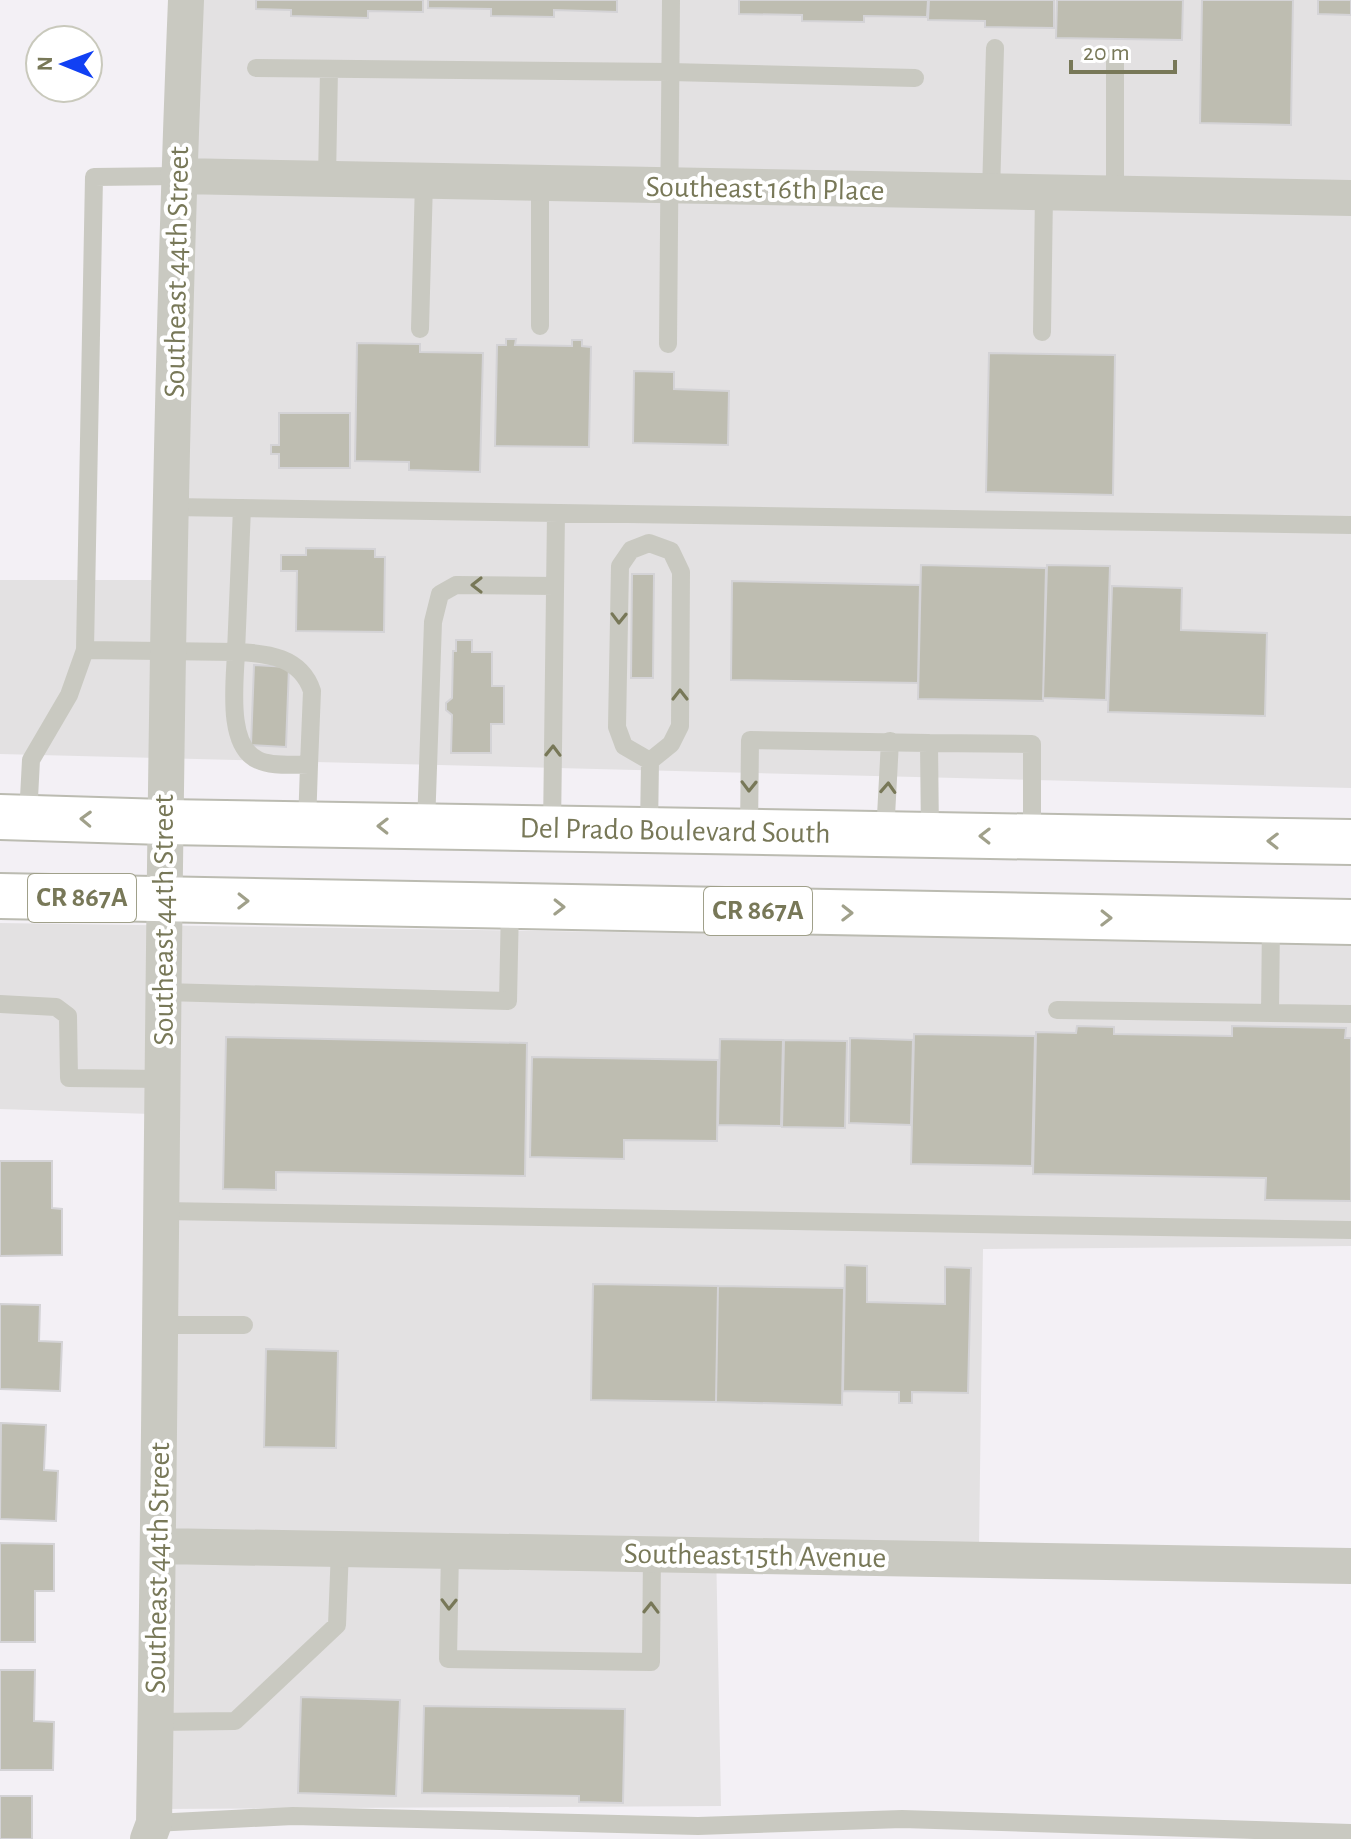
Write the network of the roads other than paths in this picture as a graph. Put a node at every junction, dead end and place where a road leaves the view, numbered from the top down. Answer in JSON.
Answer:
{"nodes":[{"id":1,"x":186,"y":0,"type":"edge"},
{"id":2,"x":671,"y":0,"type":"edge"},
{"id":3,"x":995,"y":48,"type":"dead end"},
{"id":4,"x":1115,"y":56,"type":"dead end"},
{"id":5,"x":256,"y":68,"type":"dead end"},
{"id":6,"x":329,"y":69,"type":"junction"},
{"id":7,"x":670,"y":72,"type":"junction"},
{"id":8,"x":915,"y":78,"type":"dead end"},
{"id":9,"x":178,"y":176,"type":"junction"},
{"id":10,"x":327,"y":179,"type":"junction"},
{"id":11,"x":424,"y":181,"type":"junction"},
{"id":12,"x":540,"y":184,"type":"junction"},
{"id":13,"x":670,"y":187,"type":"junction"},
{"id":14,"x":991,"y":193,"type":"junction"},
{"id":15,"x":1044,"y":194,"type":"junction"},
{"id":16,"x":1115,"y":195,"type":"junction"},
{"id":17,"x":1351,"y":198,"type":"edge"},
{"id":18,"x":540,"y":326,"type":"dead end"},
{"id":19,"x":420,"y":329,"type":"dead end"},
{"id":20,"x":1042,"y":332,"type":"dead end"},
{"id":21,"x":668,"y":344,"type":"dead end"},
{"id":22,"x":171,"y":507,"type":"junction"},
{"id":23,"x":242,"y":508,"type":"junction"},
{"id":24,"x":556,"y":513,"type":"junction"},
{"id":25,"x":649,"y":514,"type":"junction"},
{"id":26,"x":1351,"y":525,"type":"edge"},
{"id":27,"x":649,"y":543,"type":"junction"},
{"id":28,"x":555,"y":586,"type":"junction"},
{"id":29,"x":85,"y":650,"type":"junction"},
{"id":30,"x":168,"y":651,"type":"junction"},
{"id":31,"x":236,"y":652,"type":"junction"},
{"id":32,"x":890,"y":741,"type":"junction"},
{"id":33,"x":929,"y":743,"type":"junction"},
{"id":34,"x":650,"y":761,"type":"junction"},
{"id":35,"x":309,"y":765,"type":"junction"},
{"id":36,"x":14,"y":817,"type":"edge"},
{"id":37,"x":164,"y":822,"type":"junction"},
{"id":38,"x":307,"y":825,"type":"junction"},
{"id":39,"x":426,"y":826,"type":"junction"},
{"id":40,"x":552,"y":829,"type":"junction"},
{"id":41,"x":649,"y":830,"type":"junction"},
{"id":42,"x":749,"y":832,"type":"junction"},
{"id":43,"x":885,"y":835,"type":"junction"},
{"id":44,"x":930,"y":835,"type":"junction"},
{"id":45,"x":1032,"y":837,"type":"junction"},
{"id":46,"x":1351,"y":842,"type":"edge"},
{"id":47,"x":0,"y":896,"type":"edge"},
{"id":48,"x":165,"y":900,"type":"junction"},
{"id":49,"x":510,"y":906,"type":"junction"},
{"id":50,"x":1271,"y":921,"type":"junction"},
{"id":51,"x":1351,"y":922,"type":"edge"},
{"id":52,"x":164,"y":992,"type":"junction"},
{"id":53,"x":0,"y":1004,"type":"edge"},
{"id":54,"x":1057,"y":1010,"type":"dead end"},
{"id":55,"x":1270,"y":1013,"type":"junction"},
{"id":56,"x":1351,"y":1014,"type":"edge"},
{"id":57,"x":163,"y":1079,"type":"junction"},
{"id":58,"x":162,"y":1211,"type":"junction"},
{"id":59,"x":1351,"y":1230,"type":"edge"},
{"id":60,"x":161,"y":1325,"type":"junction"},
{"id":61,"x":244,"y":1325,"type":"dead end"},
{"id":62,"x":159,"y":1546,"type":"junction"},
{"id":63,"x":340,"y":1549,"type":"junction"},
{"id":64,"x":450,"y":1550,"type":"junction"},
{"id":65,"x":652,"y":1554,"type":"junction"},
{"id":66,"x":1351,"y":1566,"type":"edge"},
{"id":67,"x":155,"y":1722,"type":"junction"},
{"id":68,"x":151,"y":1831,"type":"edge"},
{"id":69,"x":1351,"y":1833,"type":"edge"}],
"edges":[{"from":1,"to":9,"type":"street","name":"Southeast 44th Street"},
{"from":2,"to":7,"type":"lane"},
{"from":3,"to":14,"type":"lane"},
{"from":4,"to":16,"type":"lane"},
{"from":5,"to":6,"type":"lane"},
{"from":6,"to":7,"type":"lane"},
{"from":6,"to":10,"type":"lane"},
{"from":7,"to":8,"type":"lane"},
{"from":7,"to":13,"type":"lane"},
{"from":9,"to":10,"type":"street","name":"Southeast 16th Place"},
{"from":9,"to":22,"type":"street","name":"Southeast 44th Street"},
{"from":9,"to":29,"type":"lane"},
{"from":10,"to":11,"type":"street","name":"Southeast 16th Place"},
{"from":11,"to":12,"type":"street","name":"Southeast 16th Place"},
{"from":11,"to":19,"type":"lane"},
{"from":12,"to":13,"type":"street","name":"Southeast 16th Place"},
{"from":12,"to":18,"type":"lane"},
{"from":13,"to":14,"type":"street","name":"Southeast 16th Place"},
{"from":13,"to":21,"type":"lane"},
{"from":14,"to":15,"type":"street","name":"Southeast 16th Place"},
{"from":15,"to":16,"type":"street","name":"Southeast 16th Place"},
{"from":15,"to":20,"type":"lane"},
{"from":16,"to":17,"type":"street","name":"Southeast 16th Place"},
{"from":22,"to":23,"type":"lane"},
{"from":22,"to":30,"type":"street","name":"Southeast 44th Street"},
{"from":23,"to":24,"type":"lane"},
{"from":23,"to":31,"type":"lane"},
{"from":24,"to":25,"type":"lane"},
{"from":24,"to":28,"type":"lane"},
{"from":25,"to":26,"type":"lane"},
{"from":25,"to":27,"type":"lane"},
{"from":34,"to":27,"type":"lane","one_way":true},
{"from":27,"to":34,"type":"lane","one_way":true},
{"from":28,"to":39,"type":"lane","one_way":true},
{"from":40,"to":28,"type":"lane","one_way":true},
{"from":29,"to":30,"type":"lane"},
{"from":29,"to":36,"type":"lane"},
{"from":30,"to":31,"type":"lane"},
{"from":30,"to":37,"type":"street","name":"Southeast 44th Street"},
{"from":31,"to":35,"type":"lane"},
{"from":31,"to":35,"type":"lane"},
{"from":32,"to":33,"type":"lane"},
{"from":32,"to":42,"type":"lane","one_way":true},
{"from":43,"to":32,"type":"lane","one_way":true},
{"from":33,"to":44,"type":"lane"},
{"from":33,"to":45,"type":"lane"},
{"from":34,"to":41,"type":"lane"},
{"from":35,"to":38,"type":"lane"},
{"from":37,"to":36,"type":"main road","name":"Del Prado Boulevard South","one_way":true},
{"from":37,"to":38,"type":"main road","name":"Del Prado Boulevard South"},
{"from":37,"to":48,"type":"street","name":"Southeast 44th Street"},
{"from":39,"to":38,"type":"main road","name":"Del Prado Boulevard South","one_way":true},
{"from":39,"to":40,"type":"main road","name":"Del Prado Boulevard South"},
{"from":40,"to":41,"type":"main road","name":"Del Prado Boulevard South"},
{"from":41,"to":42,"type":"main road","name":"Del Prado Boulevard South"},
{"from":42,"to":43,"type":"main road","name":"Del Prado Boulevard South"},
{"from":43,"to":44,"type":"main road","name":"Del Prado Boulevard South"},
{"from":45,"to":44,"type":"main road","name":"Del Prado Boulevard South","one_way":true},
{"from":46,"to":45,"type":"main road","name":"Del Prado Boulevard South","one_way":true},
{"from":47,"to":48,"type":"main road","number":"CR 867A"},
{"from":48,"to":49,"type":"main road","number":"CR 867A","one_way":true},
{"from":48,"to":52,"type":"street","name":"Southeast 44th Street"},
{"from":49,"to":50,"type":"main road","number":"CR 867A","one_way":true},
{"from":49,"to":52,"type":"lane"},
{"from":50,"to":51,"type":"main road","number":"CR 867A"},
{"from":50,"to":55,"type":"lane"},
{"from":52,"to":57,"type":"street","name":"Southeast 44th Street"},
{"from":53,"to":57,"type":"lane"},
{"from":54,"to":55,"type":"lane"},
{"from":55,"to":56,"type":"lane"},
{"from":57,"to":58,"type":"street","name":"Southeast 44th Street"},
{"from":58,"to":59,"type":"lane"},
{"from":58,"to":60,"type":"street","name":"Southeast 44th Street"},
{"from":60,"to":61,"type":"lane"},
{"from":60,"to":62,"type":"street","name":"Southeast 44th Street"},
{"from":62,"to":63,"type":"street","name":"Southeast 15th Avenue"},
{"from":62,"to":67,"type":"street","name":"Southeast 44th Street"},
{"from":63,"to":64,"type":"street","name":"Southeast 15th Avenue"},
{"from":63,"to":67,"type":"lane"},
{"from":64,"to":65,"type":"street","name":"Southeast 15th Avenue"},
{"from":64,"to":65,"type":"lane","one_way":true},
{"from":65,"to":66,"type":"street","name":"Southeast 15th Avenue"},
{"from":67,"to":68,"type":"street","name":"Southeast 44th Street"},
{"from":68,"to":69,"type":"lane"}]}
